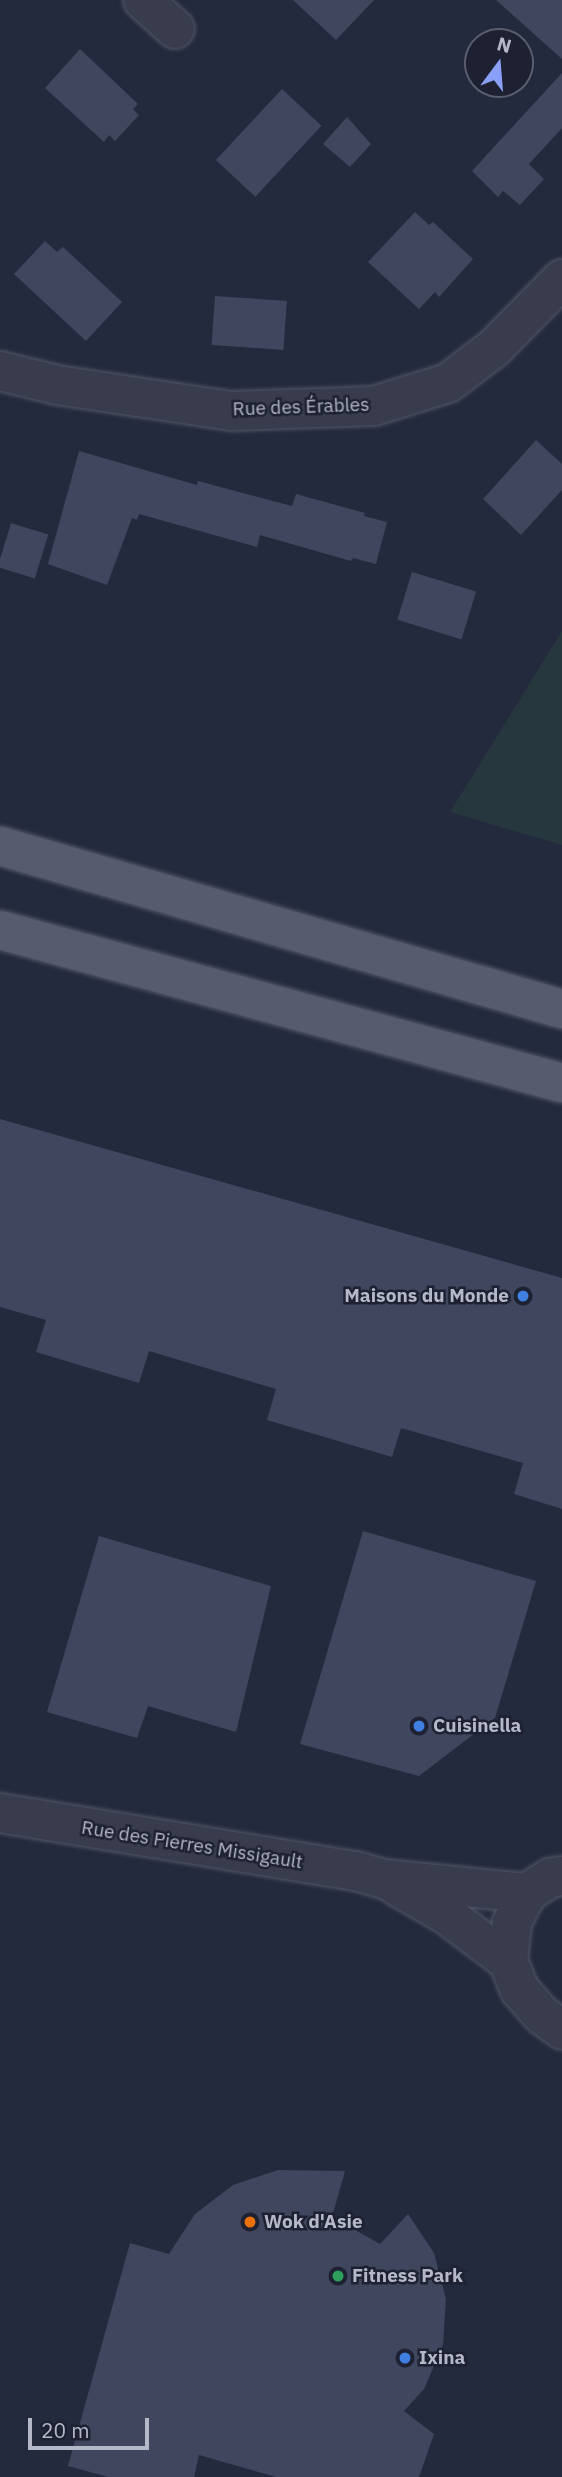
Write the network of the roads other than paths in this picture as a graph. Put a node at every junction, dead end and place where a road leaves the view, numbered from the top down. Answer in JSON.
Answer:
{"nodes":[{"id":1,"x":143,"y":0,"type":"edge"},
{"id":2,"x":175,"y":29,"type":"dead end"},
{"id":3,"x":562,"y":279,"type":"edge"},
{"id":4,"x":0,"y":371,"type":"edge"},
{"id":5,"x":0,"y":846,"type":"edge"},
{"id":6,"x":0,"y":930,"type":"edge"},
{"id":7,"x":562,"y":1009,"type":"edge"},
{"id":8,"x":559,"y":1083,"type":"edge"},
{"id":9,"x":0,"y":1813,"type":"edge"},
{"id":10,"x":562,"y":1876,"type":"edge"},
{"id":11,"x":384,"y":1879,"type":"junction"},
{"id":12,"x":527,"y":1893,"type":"junction"},
{"id":13,"x":508,"y":1961,"type":"junction"},
{"id":14,"x":562,"y":2030,"type":"edge"}],
"edges":[{"from":1,"to":2,"type":"street"},
{"from":3,"to":4,"type":"street","name":"Rue des Érables"},
{"from":5,"to":7,"type":"main road"},
{"from":6,"to":8,"type":"main road"},
{"from":9,"to":11,"type":"street","name":"Rue des Pierres Missigault"},
{"from":10,"to":12,"type":"street"},
{"from":11,"to":12,"type":"street","name":"Rue des Pierres Missigault"},
{"from":11,"to":13,"type":"street","name":"Rue des Pierres Missigault"},
{"from":12,"to":13,"type":"street"},
{"from":13,"to":14,"type":"street"}]}
